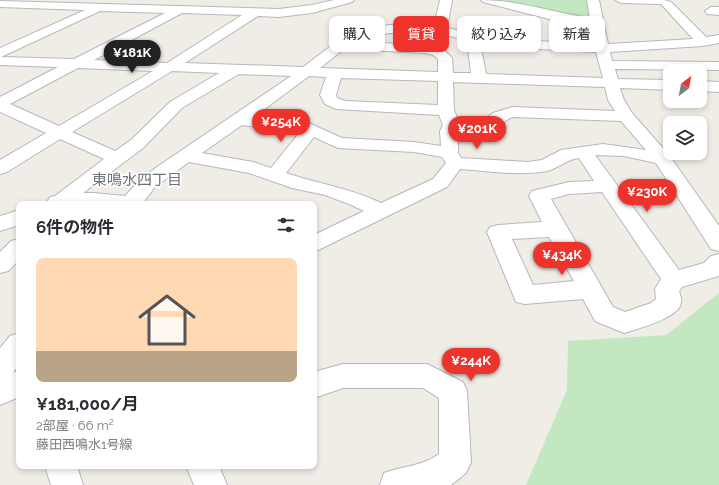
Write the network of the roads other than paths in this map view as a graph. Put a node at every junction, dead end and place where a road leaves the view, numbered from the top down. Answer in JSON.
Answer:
{"nodes":[{"id":1,"x":47,"y":0,"type":"edge"},
{"id":2,"x":116,"y":0,"type":"edge"},
{"id":3,"x":198,"y":0,"type":"edge"},
{"id":4,"x":276,"y":0,"type":"edge"},
{"id":5,"x":348,"y":0,"type":"edge"},
{"id":6,"x":446,"y":0,"type":"edge"},
{"id":7,"x":487,"y":0,"type":"edge"},
{"id":8,"x":593,"y":0,"type":"edge"},
{"id":9,"x":621,"y":0,"type":"edge"},
{"id":10,"x":0,"y":4,"type":"edge"},
{"id":11,"x":34,"y":6,"type":"junction"},
{"id":12,"x":100,"y":8,"type":"junction"},
{"id":13,"x":179,"y":10,"type":"junction"},
{"id":14,"x":254,"y":13,"type":"junction"},
{"id":15,"x":443,"y":16,"type":"edge"},
{"id":16,"x":553,"y":16,"type":"edge"},
{"id":17,"x":596,"y":16,"type":"edge"},
{"id":18,"x":7,"y":17,"type":"dead end"},
{"id":19,"x":719,"y":39,"type":"edge"},
{"id":20,"x":703,"y":42,"type":"junction"},
{"id":21,"x":385,"y":48,"type":"edge"},
{"id":22,"x":605,"y":48,"type":"edge"},
{"id":23,"x":332,"y":52,"type":"edge"},
{"id":24,"x":475,"y":52,"type":"edge"},
{"id":25,"x":603,"y":52,"type":"edge"},
{"id":26,"x":0,"y":53,"type":"edge"},
{"id":27,"x":0,"y":61,"type":"edge"},
{"id":28,"x":76,"y":64,"type":"junction"},
{"id":29,"x":608,"y":65,"type":"junction"},
{"id":30,"x":719,"y":66,"type":"edge"},
{"id":31,"x":168,"y":68,"type":"junction"},
{"id":32,"x":235,"y":70,"type":"junction"},
{"id":33,"x":305,"y":72,"type":"junction"},
{"id":34,"x":335,"y":73,"type":"junction"},
{"id":35,"x":445,"y":76,"type":"junction"},
{"id":36,"x":479,"y":78,"type":"junction"},
{"id":37,"x":612,"y":83,"type":"junction"},
{"id":38,"x":663,"y":85,"type":"edge"},
{"id":39,"x":707,"y":86,"type":"edge"},
{"id":40,"x":719,"y":87,"type":"edge"},
{"id":41,"x":0,"y":103,"type":"edge"},
{"id":42,"x":0,"y":106,"type":"edge"},
{"id":43,"x":626,"y":116,"type":"junction"},
{"id":44,"x":449,"y":118,"type":"junction"},
{"id":45,"x":239,"y":119,"type":"junction"},
{"id":46,"x":311,"y":129,"type":"junction"},
{"id":47,"x":60,"y":133,"type":"junction"},
{"id":48,"x":583,"y":151,"type":"junction"},
{"id":49,"x":186,"y":156,"type":"junction"},
{"id":50,"x":116,"y":158,"type":"junction"},
{"id":51,"x":452,"y":158,"type":"junction"},
{"id":52,"x":663,"y":159,"type":"joint"},
{"id":53,"x":664,"y":160,"type":"edge"},
{"id":54,"x":0,"y":168,"type":"edge"},
{"id":55,"x":274,"y":176,"type":"junction"},
{"id":56,"x":607,"y":186,"type":"junction"},
{"id":57,"x":60,"y":201,"type":"edge"},
{"id":58,"x":75,"y":201,"type":"edge"},
{"id":59,"x":108,"y":201,"type":"edge"},
{"id":60,"x":133,"y":201,"type":"edge"},
{"id":61,"x":381,"y":212,"type":"junction"},
{"id":62,"x":16,"y":218,"type":"edge"},
{"id":63,"x":0,"y":224,"type":"edge"},
{"id":64,"x":556,"y":229,"type":"junction"},
{"id":65,"x":317,"y":243,"type":"edge"},
{"id":66,"x":719,"y":243,"type":"edge"},
{"id":67,"x":16,"y":250,"type":"edge"},
{"id":68,"x":719,"y":262,"type":"edge"},
{"id":69,"x":0,"y":265,"type":"edge"},
{"id":70,"x":674,"y":280,"type":"junction"},
{"id":71,"x":590,"y":289,"type":"junction"},
{"id":72,"x":16,"y":348,"type":"edge"},
{"id":73,"x":0,"y":368,"type":"edge"},
{"id":74,"x":317,"y":383,"type":"edge"},
{"id":75,"x":16,"y":384,"type":"edge"},
{"id":76,"x":0,"y":392,"type":"edge"},
{"id":77,"x":62,"y":469,"type":"edge"},
{"id":78,"x":203,"y":469,"type":"edge"},
{"id":79,"x":67,"y":485,"type":"edge"},
{"id":80,"x":211,"y":485,"type":"edge"},
{"id":81,"x":396,"y":485,"type":"edge"}],
"edges":[{"from":1,"to":11,"type":"street"},
{"from":2,"to":12,"type":"street"},
{"from":3,"to":13,"type":"street"},
{"from":4,"to":14,"type":"street"},
{"from":5,"to":14,"type":"street"},
{"from":6,"to":15,"type":"street"},
{"from":7,"to":16,"type":"street"},
{"from":8,"to":17,"type":"street"},
{"from":9,"to":20,"type":"street"},
{"from":10,"to":11,"type":"street"},
{"from":11,"to":12,"type":"street"},
{"from":11,"to":18,"type":"street"},
{"from":12,"to":13,"type":"street"},
{"from":12,"to":26,"type":"street"},
{"from":13,"to":14,"type":"street"},
{"from":13,"to":28,"type":"street"},
{"from":14,"to":31,"type":"street"},
{"from":19,"to":20,"type":"street"},
{"from":20,"to":22,"type":"street"},
{"from":21,"to":35,"type":"street"},
{"from":23,"to":33,"type":"street"},
{"from":24,"to":36,"type":"street"},
{"from":25,"to":29,"type":"street"},
{"from":27,"to":28,"type":"street"},
{"from":28,"to":31,"type":"street"},
{"from":28,"to":41,"type":"street"},
{"from":29,"to":30,"type":"street"},
{"from":29,"to":37,"type":"street"},
{"from":31,"to":32,"type":"street"},
{"from":31,"to":47,"type":"street"},
{"from":32,"to":33,"type":"street"},
{"from":32,"to":50,"type":"street"},
{"from":33,"to":34,"type":"street"},
{"from":33,"to":45,"type":"street"},
{"from":34,"to":35,"type":"street"},
{"from":34,"to":44,"type":"street"},
{"from":35,"to":36,"type":"street"},
{"from":35,"to":44,"type":"street"},
{"from":36,"to":37,"type":"street"},
{"from":37,"to":38,"type":"street"},
{"from":37,"to":43,"type":"street"},
{"from":39,"to":40,"type":"street"},
{"from":42,"to":47,"type":"street"},
{"from":43,"to":44,"type":"street"},
{"from":43,"to":52,"type":"street"},
{"from":44,"to":51,"type":"street"},
{"from":45,"to":46,"type":"street"},
{"from":45,"to":49,"type":"street"},
{"from":46,"to":51,"type":"street"},
{"from":46,"to":55,"type":"street"},
{"from":47,"to":50,"type":"street"},
{"from":47,"to":54,"type":"street"},
{"from":48,"to":51,"type":"street"},
{"from":48,"to":52,"type":"street"},
{"from":48,"to":56,"type":"street"},
{"from":49,"to":55,"type":"street"},
{"from":49,"to":60,"type":"street"},
{"from":50,"to":57,"type":"street"},
{"from":51,"to":61,"type":"street"},
{"from":53,"to":66,"type":"street"},
{"from":55,"to":61,"type":"street"},
{"from":56,"to":64,"type":"street"},
{"from":56,"to":70,"type":"street"},
{"from":58,"to":59,"type":"street"},
{"from":61,"to":65,"type":"street"},
{"from":62,"to":63,"type":"street"},
{"from":64,"to":71,"type":"street"},
{"from":64,"to":71,"type":"street"},
{"from":67,"to":69,"type":"street"},
{"from":68,"to":70,"type":"street"},
{"from":70,"to":71,"type":"street"},
{"from":72,"to":73,"type":"street"},
{"from":74,"to":81,"type":"street"},
{"from":75,"to":76,"type":"street"},
{"from":77,"to":79,"type":"street"},
{"from":78,"to":80,"type":"street"}]}
